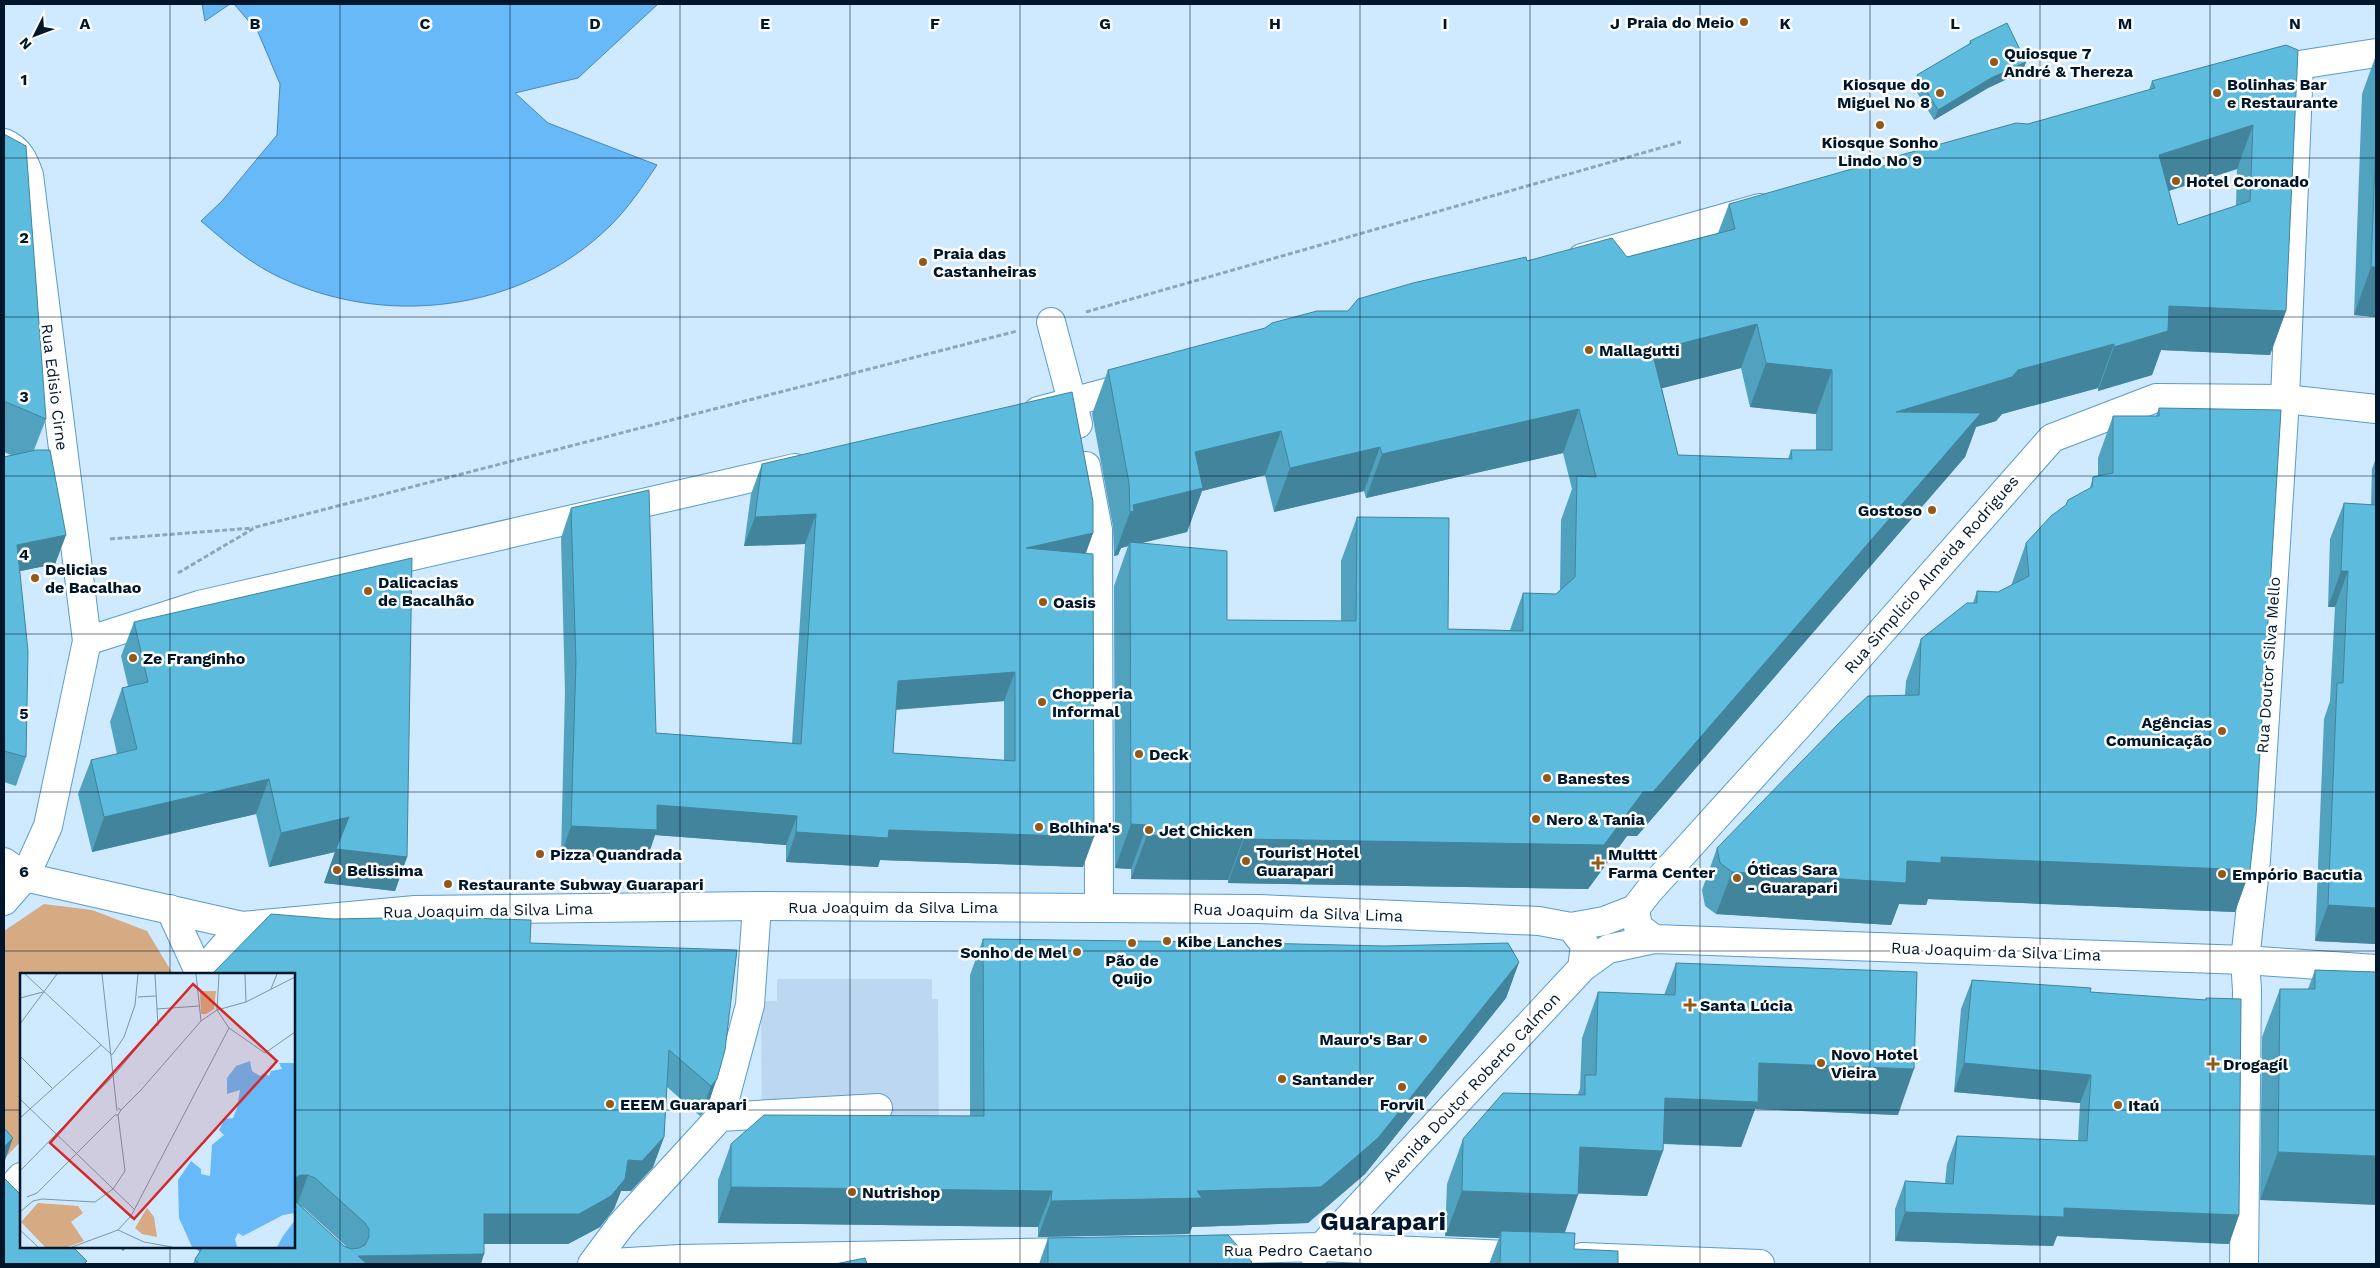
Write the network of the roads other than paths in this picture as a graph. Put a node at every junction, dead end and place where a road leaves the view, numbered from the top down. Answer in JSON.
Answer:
{"nodes":[{"id":1,"x":2376,"y":53,"type":"edge"},
{"id":2,"x":2299,"y":65,"type":"junction"},
{"id":3,"x":2241,"y":80,"type":"edge"},
{"id":4,"x":4,"y":143,"type":"edge"},
{"id":5,"x":1781,"y":202,"type":"edge"},
{"id":6,"x":1561,"y":264,"type":"edge"},
{"id":7,"x":1051,"y":322,"type":"road end"},
{"id":8,"x":1160,"y":378,"type":"edge"},
{"id":9,"x":2285,"y":400,"type":"junction"},
{"id":10,"x":1074,"y":402,"type":"junction"},
{"id":11,"x":2376,"y":409,"type":"edge"},
{"id":12,"x":1016,"y":416,"type":"edge"},
{"id":13,"x":824,"y":461,"type":"edge"},
{"id":14,"x":87,"y":641,"type":"junction"},
{"id":15,"x":14,"y":870,"type":"edge"},
{"id":16,"x":4,"y":901,"type":"edge"},
{"id":17,"x":757,"y":906,"type":"junction"},
{"id":18,"x":1099,"y":908,"type":"junction"},
{"id":19,"x":170,"y":909,"type":"junction"},
{"id":20,"x":1636,"y":909,"type":"junction"},
{"id":21,"x":242,"y":926,"type":"junction"},
{"id":22,"x":1570,"y":927,"type":"junction"},
{"id":23,"x":1654,"y":939,"type":"junction"},
{"id":24,"x":2245,"y":960,"type":"junction"},
{"id":25,"x":1582,"y":968,"type":"junction"},
{"id":26,"x":2376,"y":968,"type":"edge"},
{"id":27,"x":200,"y":973,"type":"edge"},
{"id":28,"x":201,"y":973,"type":"edge"},
{"id":29,"x":878,"y":1108,"type":"dead end"},
{"id":30,"x":720,"y":1117,"type":"junction"},
{"id":31,"x":20,"y":1178,"type":"edge"},
{"id":32,"x":4,"y":1196,"type":"edge"},
{"id":33,"x":1182,"y":1250,"type":"edge"},
{"id":34,"x":1104,"y":1251,"type":"edge"},
{"id":35,"x":1313,"y":1256,"type":"edge"},
{"id":36,"x":594,"y":1264,"type":"edge"},
{"id":37,"x":1760,"y":1264,"type":"edge"},
{"id":38,"x":2244,"y":1264,"type":"edge"}],
"edges":[{"from":1,"to":2,"type":"street"},
{"from":2,"to":3,"type":"street"},
{"from":2,"to":9,"type":"street","name":"Rua Doutor Silva Mello"},
{"from":4,"to":14,"type":"street","name":"Rua Edisio Cirne"},
{"from":5,"to":6,"type":"street"},
{"from":7,"to":10,"type":"street"},
{"from":8,"to":10,"type":"street"},
{"from":9,"to":11,"type":"street","name":"Rua Simplício Almeida Rodrigues"},
{"from":9,"to":20,"type":"street","name":"Rua Simplício Almeida Rodrigues"},
{"from":9,"to":24,"type":"street","name":"Rua Doutor Silva Mello"},
{"from":10,"to":12,"type":"street"},
{"from":10,"to":18,"type":"street"},
{"from":13,"to":14,"type":"street"},
{"from":14,"to":15,"type":"street","name":"Rua Edisio Cirne"},
{"from":15,"to":16,"type":"street","name":"Rua Edisio Cirne"},
{"from":15,"to":19,"type":"street","name":"Rua Joaquim da Silva Lima"},
{"from":17,"to":18,"type":"street","name":"Rua Joaquim da Silva Lima"},
{"from":17,"to":21,"type":"street","name":"Rua Joaquim da Silva Lima"},
{"from":17,"to":30,"type":"street"},
{"from":18,"to":22,"type":"street","name":"Rua Joaquim da Silva Lima"},
{"from":19,"to":21,"type":"street","name":"Rua Joaquim da Silva Lima"},
{"from":19,"to":27,"type":"street"},
{"from":20,"to":22,"type":"street"},
{"from":20,"to":23,"type":"street"},
{"from":21,"to":28,"type":"street"},
{"from":22,"to":25,"type":"street"},
{"from":23,"to":24,"type":"street","name":"Rua Joaquim da Silva Lima"},
{"from":23,"to":25,"type":"street","name":"Avenida Doutor Roberto Calmon"},
{"from":24,"to":26,"type":"street","name":"Rua Joaquim da Silva Lima"},
{"from":24,"to":38,"type":"street","name":"Rua Doutor Silva Mello"},
{"from":25,"to":35,"type":"street","name":"Avenida Doutor Roberto Calmon"},
{"from":29,"to":30,"type":"street"},
{"from":30,"to":36,"type":"street"},
{"from":31,"to":32,"type":"street"},
{"from":33,"to":35,"type":"street","name":"Rua Pedro Caetano"},
{"from":34,"to":36,"type":"street"},
{"from":35,"to":37,"type":"street","name":"Rua Pedro Caetano"}]}
